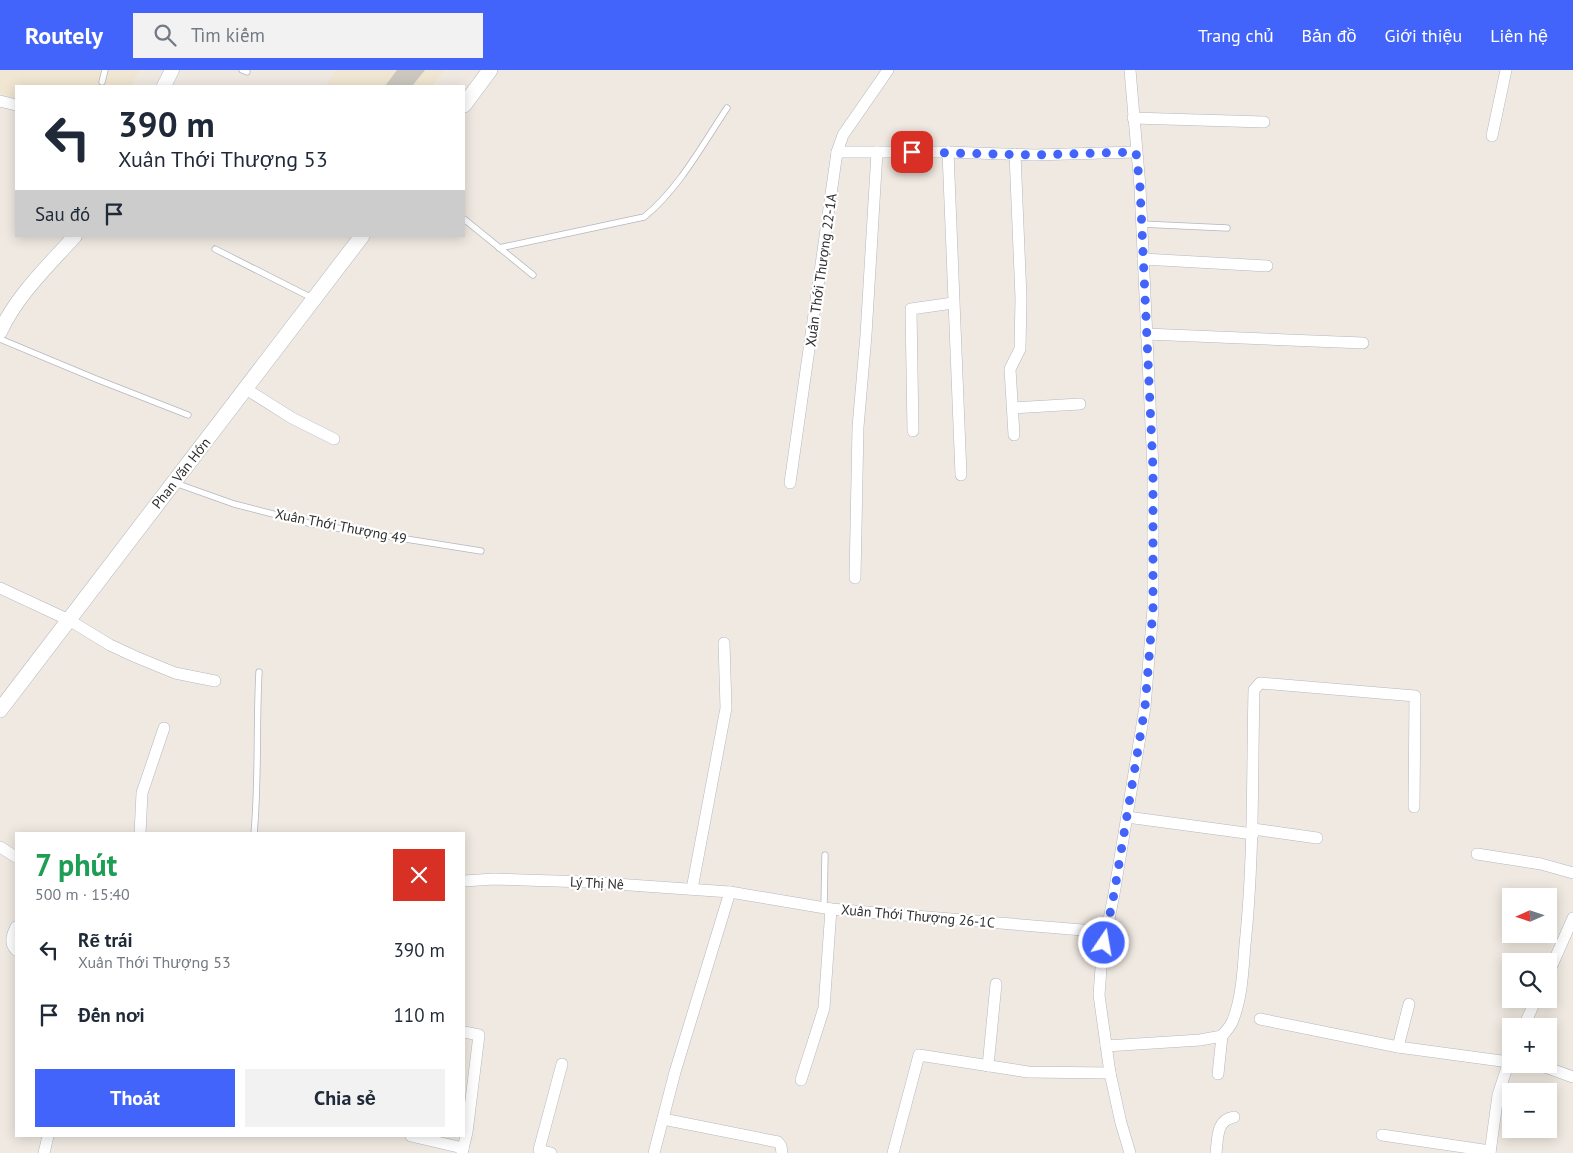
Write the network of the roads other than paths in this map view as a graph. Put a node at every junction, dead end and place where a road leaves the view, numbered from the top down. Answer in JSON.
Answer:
{"nodes":[{"id":1,"x":105,"y":70,"type":"edge"},
{"id":2,"x":172,"y":70,"type":"edge"},
{"id":3,"x":490,"y":70,"type":"edge"},
{"id":4,"x":888,"y":70,"type":"edge"},
{"id":5,"x":1130,"y":70,"type":"edge"},
{"id":6,"x":1506,"y":70,"type":"edge"},
{"id":7,"x":102,"y":82,"type":"dead end"},
{"id":8,"x":164,"y":85,"type":"edge"},
{"id":9,"x":0,"y":101,"type":"edge"},
{"id":10,"x":465,"y":104,"type":"edge"},
{"id":11,"x":15,"y":105,"type":"edge"},
{"id":12,"x":727,"y":108,"type":"dead end"},
{"id":13,"x":1133,"y":118,"type":"junction"},
{"id":14,"x":1264,"y":122,"type":"dead end"},
{"id":15,"x":1492,"y":136,"type":"dead end"},
{"id":16,"x":837,"y":152,"type":"junction"},
{"id":17,"x":877,"y":152,"type":"junction"},
{"id":18,"x":948,"y":152,"type":"junction"},
{"id":19,"x":1136,"y":152,"type":"junction"},
{"id":20,"x":1015,"y":154,"type":"junction"},
{"id":21,"x":465,"y":220,"type":"edge"},
{"id":22,"x":1141,"y":224,"type":"junction"},
{"id":23,"x":1227,"y":228,"type":"dead end"},
{"id":24,"x":74,"y":237,"type":"edge"},
{"id":25,"x":361,"y":237,"type":"edge"},
{"id":26,"x":499,"y":248,"type":"junction"},
{"id":27,"x":215,"y":249,"type":"dead end"},
{"id":28,"x":1143,"y":259,"type":"junction"},
{"id":29,"x":1267,"y":266,"type":"dead end"},
{"id":30,"x":533,"y":275,"type":"dead end"},
{"id":31,"x":314,"y":299,"type":"junction"},
{"id":32,"x":953,"y":303,"type":"junction"},
{"id":33,"x":0,"y":332,"type":"edge"},
{"id":34,"x":1146,"y":334,"type":"junction"},
{"id":35,"x":0,"y":339,"type":"edge"},
{"id":36,"x":1363,"y":343,"type":"dead end"},
{"id":37,"x":246,"y":389,"type":"junction"},
{"id":38,"x":1080,"y":404,"type":"dead end"},
{"id":39,"x":1012,"y":408,"type":"junction"},
{"id":40,"x":188,"y":415,"type":"dead end"},
{"id":41,"x":913,"y":431,"type":"dead end"},
{"id":42,"x":1014,"y":435,"type":"dead end"},
{"id":43,"x":334,"y":439,"type":"dead end"},
{"id":44,"x":961,"y":475,"type":"dead end"},
{"id":45,"x":174,"y":483,"type":"junction"},
{"id":46,"x":790,"y":484,"type":"dead end"},
{"id":47,"x":481,"y":551,"type":"dead end"},
{"id":48,"x":855,"y":578,"type":"dead end"},
{"id":49,"x":0,"y":588,"type":"edge"},
{"id":50,"x":69,"y":620,"type":"junction"},
{"id":51,"x":724,"y":643,"type":"dead end"},
{"id":52,"x":259,"y":672,"type":"dead end"},
{"id":53,"x":215,"y":681,"type":"dead end"},
{"id":54,"x":0,"y":710,"type":"edge"},
{"id":55,"x":164,"y":728,"type":"dead end"},
{"id":56,"x":1414,"y":807,"type":"dead end"},
{"id":57,"x":1127,"y":817,"type":"junction"},
{"id":58,"x":140,"y":832,"type":"edge"},
{"id":59,"x":254,"y":832,"type":"edge"},
{"id":60,"x":1253,"y":832,"type":"junction"},
{"id":61,"x":1317,"y":838,"type":"dead end"},
{"id":62,"x":0,"y":847,"type":"edge"},
{"id":63,"x":1477,"y":854,"type":"dead end"},
{"id":64,"x":15,"y":856,"type":"edge"},
{"id":65,"x":825,"y":856,"type":"dead end"},
{"id":66,"x":1573,"y":873,"type":"edge"},
{"id":67,"x":465,"y":881,"type":"edge"},
{"id":68,"x":692,"y":889,"type":"junction"},
{"id":69,"x":730,"y":892,"type":"junction"},
{"id":70,"x":827,"y":909,"type":"junction"},
{"id":71,"x":1572,"y":924,"type":"edge"},
{"id":72,"x":15,"y":931,"type":"edge"},
{"id":73,"x":1107,"y":932,"type":"junction"},
{"id":74,"x":15,"y":949,"type":"edge"},
{"id":75,"x":1557,"y":955,"type":"edge"},
{"id":76,"x":996,"y":984,"type":"dead end"},
{"id":77,"x":1410,"y":1004,"type":"dead end"},
{"id":78,"x":1260,"y":1019,"type":"dead end"},
{"id":79,"x":465,"y":1032,"type":"edge"},
{"id":80,"x":1222,"y":1036,"type":"junction"},
{"id":81,"x":1106,"y":1046,"type":"junction"},
{"id":82,"x":1398,"y":1047,"type":"junction"},
{"id":83,"x":1502,"y":1057,"type":"edge"},
{"id":84,"x":562,"y":1064,"type":"dead end"},
{"id":85,"x":988,"y":1066,"type":"junction"},
{"id":86,"x":1557,"y":1071,"type":"edge"},
{"id":87,"x":1505,"y":1073,"type":"edge"},
{"id":88,"x":1110,"y":1074,"type":"junction"},
{"id":89,"x":1218,"y":1074,"type":"dead end"},
{"id":90,"x":1573,"y":1077,"type":"edge"},
{"id":91,"x":800,"y":1080,"type":"dead end"},
{"id":92,"x":1234,"y":1118,"type":"dead end"},
{"id":93,"x":663,"y":1119,"type":"junction"},
{"id":94,"x":1382,"y":1135,"type":"dead end"},
{"id":95,"x":48,"y":1137,"type":"edge"},
{"id":96,"x":415,"y":1137,"type":"edge"},
{"id":97,"x":462,"y":1150,"type":"edge"},
{"id":98,"x":1490,"y":1152,"type":"edge"},
{"id":99,"x":44,"y":1153,"type":"edge"},
{"id":100,"x":551,"y":1153,"type":"edge"},
{"id":101,"x":654,"y":1153,"type":"edge"},
{"id":102,"x":782,"y":1153,"type":"edge"},
{"id":103,"x":893,"y":1153,"type":"edge"},
{"id":104,"x":1130,"y":1153,"type":"edge"},
{"id":105,"x":1216,"y":1153,"type":"edge"}],
"edges":[{"from":1,"to":7,"type":"lane"},
{"from":2,"to":8,"type":"street"},
{"from":3,"to":10,"type":"main road"},
{"from":4,"to":16,"type":"street","name":"Xuân Thới Thượng 22-1A"},
{"from":5,"to":13,"type":"street"},
{"from":6,"to":15,"type":"street"},
{"from":9,"to":11,"type":"street"},
{"from":12,"to":26,"type":"lane"},
{"from":13,"to":14,"type":"street"},
{"from":13,"to":19,"type":"street"},
{"from":16,"to":17,"type":"street"},
{"from":16,"to":46,"type":"street","name":"Xuân Thới Thượng 22-1A"},
{"from":17,"to":18,"type":"street"},
{"from":17,"to":48,"type":"street"},
{"from":18,"to":20,"type":"street"},
{"from":18,"to":32,"type":"street"},
{"from":19,"to":20,"type":"street"},
{"from":19,"to":22,"type":"street"},
{"from":20,"to":39,"type":"street"},
{"from":21,"to":26,"type":"lane"},
{"from":22,"to":23,"type":"lane"},
{"from":22,"to":28,"type":"street"},
{"from":24,"to":33,"type":"street"},
{"from":25,"to":31,"type":"main road","name":"Phan Văn Hớn"},
{"from":26,"to":30,"type":"lane"},
{"from":27,"to":31,"type":"lane"},
{"from":28,"to":29,"type":"street"},
{"from":28,"to":34,"type":"street"},
{"from":31,"to":37,"type":"main road","name":"Phan Văn Hớn"},
{"from":32,"to":41,"type":"street"},
{"from":32,"to":44,"type":"street"},
{"from":34,"to":36,"type":"street"},
{"from":34,"to":57,"type":"street"},
{"from":35,"to":40,"type":"lane"},
{"from":37,"to":43,"type":"street"},
{"from":37,"to":45,"type":"main road","name":"Phan Văn Hớn"},
{"from":38,"to":39,"type":"street"},
{"from":39,"to":42,"type":"street"},
{"from":45,"to":47,"type":"lane","name":"Xuân Thới Thượng 49"},
{"from":45,"to":50,"type":"main road","name":"Phan Văn Hớn"},
{"from":49,"to":50,"type":"street"},
{"from":50,"to":53,"type":"street"},
{"from":50,"to":54,"type":"main road","name":"Phan Văn Hớn"},
{"from":51,"to":68,"type":"street"},
{"from":52,"to":59,"type":"lane"},
{"from":55,"to":58,"type":"street"},
{"from":56,"to":60,"type":"street"},
{"from":57,"to":60,"type":"street"},
{"from":57,"to":73,"type":"street"},
{"from":60,"to":61,"type":"street"},
{"from":60,"to":80,"type":"street"},
{"from":62,"to":64,"type":"street"},
{"from":63,"to":66,"type":"street"},
{"from":65,"to":70,"type":"lane"},
{"from":67,"to":68,"type":"street","name":"Lý Thị Nê"},
{"from":68,"to":69,"type":"street","name":"Lý Thị Nê"},
{"from":69,"to":70,"type":"street","name":"Xuân Thới Thượng 26-1C"},
{"from":69,"to":93,"type":"street"},
{"from":70,"to":73,"type":"street","name":"Xuân Thới Thượng 26-1C"},
{"from":70,"to":91,"type":"street"},
{"from":71,"to":75,"type":"street"},
{"from":72,"to":74,"type":"street"},
{"from":73,"to":81,"type":"street"},
{"from":76,"to":85,"type":"street"},
{"from":77,"to":82,"type":"street"},
{"from":78,"to":82,"type":"street"},
{"from":79,"to":97,"type":"street"},
{"from":80,"to":81,"type":"street"},
{"from":80,"to":89,"type":"street"},
{"from":81,"to":88,"type":"street"},
{"from":82,"to":83,"type":"street"},
{"from":84,"to":100,"type":"street"},
{"from":85,"to":88,"type":"street"},
{"from":85,"to":103,"type":"street"},
{"from":86,"to":90,"type":"street"},
{"from":87,"to":98,"type":"street"},
{"from":88,"to":104,"type":"street"},
{"from":92,"to":105,"type":"street"},
{"from":93,"to":101,"type":"street"},
{"from":93,"to":102,"type":"street"},
{"from":94,"to":98,"type":"street"},
{"from":95,"to":99,"type":"street"},
{"from":96,"to":97,"type":"street"}]}
